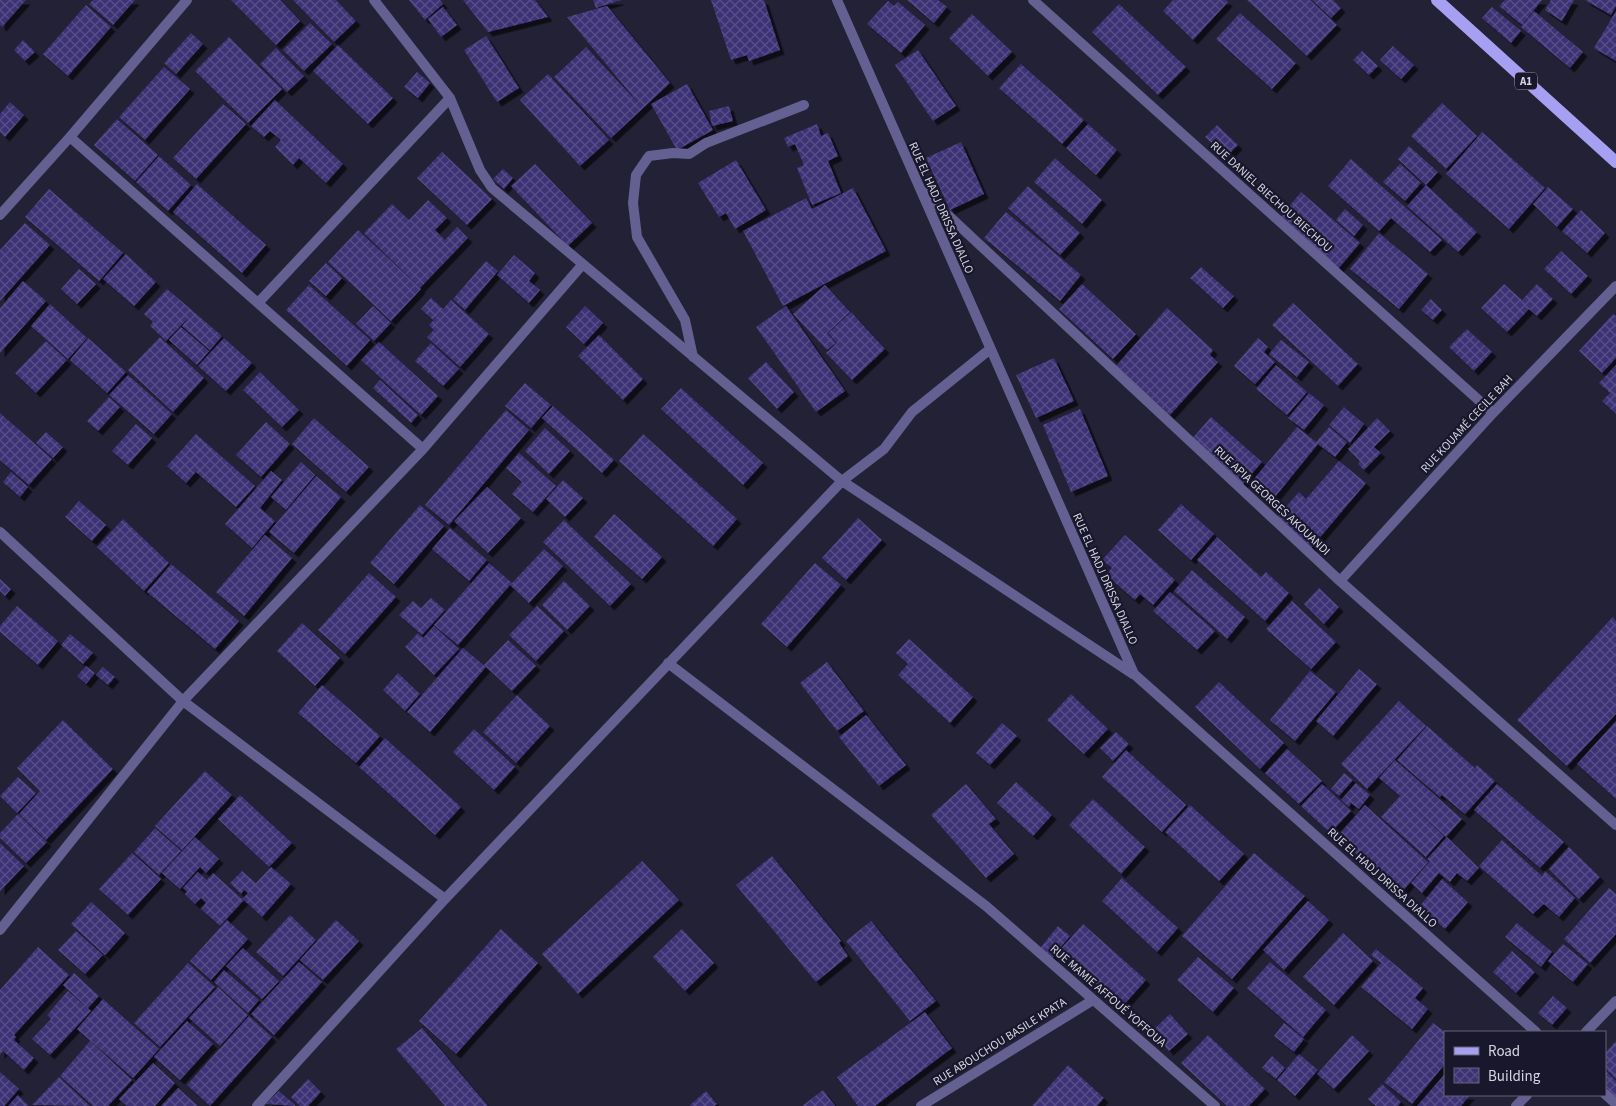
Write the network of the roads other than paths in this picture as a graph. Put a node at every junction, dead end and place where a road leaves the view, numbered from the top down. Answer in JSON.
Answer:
{"nodes":[{"id":1,"x":187,"y":0,"type":"edge"},
{"id":2,"x":374,"y":0,"type":"edge"},
{"id":3,"x":836,"y":0,"type":"edge"},
{"id":4,"x":1032,"y":0,"type":"edge"},
{"id":5,"x":1437,"y":0,"type":"edge"},
{"id":6,"x":450,"y":98,"type":"junction"},
{"id":7,"x":804,"y":105,"type":"dead end"},
{"id":8,"x":70,"y":137,"type":"junction"},
{"id":9,"x":1616,"y":162,"type":"edge"},
{"id":10,"x":918,"y":188,"type":"junction"},
{"id":11,"x":0,"y":215,"type":"edge"},
{"id":12,"x":583,"y":264,"type":"junction"},
{"id":13,"x":1616,"y":286,"type":"edge"},
{"id":14,"x":258,"y":303,"type":"junction"},
{"id":15,"x":990,"y":350,"type":"junction"},
{"id":16,"x":693,"y":357,"type":"junction"},
{"id":17,"x":1493,"y":413,"type":"junction"},
{"id":18,"x":423,"y":449,"type":"junction"},
{"id":19,"x":842,"y":481,"type":"junction"},
{"id":20,"x":0,"y":532,"type":"edge"},
{"id":21,"x":1340,"y":581,"type":"junction"},
{"id":22,"x":668,"y":663,"type":"junction"},
{"id":23,"x":1134,"y":674,"type":"junction"},
{"id":24,"x":183,"y":701,"type":"junction"},
{"id":25,"x":1616,"y":825,"type":"edge"},
{"id":26,"x":445,"y":899,"type":"junction"},
{"id":27,"x":3,"y":919,"type":"edge"},
{"id":28,"x":0,"y":930,"type":"edge"},
{"id":29,"x":1093,"y":1000,"type":"junction"},
{"id":30,"x":1616,"y":1001,"type":"edge"},
{"id":31,"x":1535,"y":1031,"type":"edge"},
{"id":32,"x":1587,"y":1031,"type":"edge"},
{"id":33,"x":1606,"y":1095,"type":"edge"},
{"id":34,"x":1526,"y":1096,"type":"edge"},
{"id":35,"x":1616,"y":1104,"type":"edge"},
{"id":36,"x":257,"y":1106,"type":"edge"},
{"id":37,"x":921,"y":1106,"type":"edge"},
{"id":38,"x":1214,"y":1106,"type":"edge"},
{"id":39,"x":1516,"y":1106,"type":"edge"}],
"edges":[{"from":1,"to":8,"type":"street"},
{"from":2,"to":6,"type":"street"},
{"from":3,"to":10,"type":"street","name":"RUE EL HADJ DRISSA DIALLO"},
{"from":4,"to":17,"type":"street","name":"RUE DANIEL BIECHOU BIECHOU"},
{"from":5,"to":9,"type":"main road","number":"A1"},
{"from":6,"to":12,"type":"street"},
{"from":6,"to":14,"type":"street"},
{"from":7,"to":16,"type":"street"},
{"from":8,"to":11,"type":"street"},
{"from":8,"to":14,"type":"street"},
{"from":10,"to":15,"type":"street","name":"RUE EL HADJ DRISSA DIALLO"},
{"from":10,"to":21,"type":"street","name":"RUE APIA GEORGES AKOUANDI"},
{"from":12,"to":16,"type":"street"},
{"from":12,"to":18,"type":"street"},
{"from":13,"to":17,"type":"street","name":"RUE KOUAMÉ CECILE BAH"},
{"from":14,"to":18,"type":"street"},
{"from":15,"to":19,"type":"street"},
{"from":15,"to":23,"type":"street","name":"RUE EL HADJ DRISSA DIALLO"},
{"from":16,"to":19,"type":"street"},
{"from":17,"to":21,"type":"street","name":"RUE KOUAMÉ CECILE BAH"},
{"from":18,"to":24,"type":"street"},
{"from":19,"to":22,"type":"street"},
{"from":19,"to":23,"type":"street"},
{"from":20,"to":24,"type":"street"},
{"from":21,"to":25,"type":"street","name":"RUE APIA GEORGES AKOUANDI"},
{"from":22,"to":26,"type":"street"},
{"from":22,"to":29,"type":"street","name":"RUE MAMIE AFFOUÉ YOFFOUA"},
{"from":23,"to":31,"type":"street","name":"RUE EL HADJ DRISSA DIALLO"},
{"from":24,"to":26,"type":"street"},
{"from":24,"to":27,"type":"street"},
{"from":26,"to":36,"type":"street"},
{"from":27,"to":28,"type":"street"},
{"from":29,"to":37,"type":"street","name":"RUE ABOUCHOU BASILE KPATA"},
{"from":29,"to":38,"type":"street","name":"RUE MAMIE AFFOUÉ YOFFOUA"},
{"from":30,"to":32,"type":"street"},
{"from":33,"to":35,"type":"street"},
{"from":34,"to":39,"type":"street"}]}
